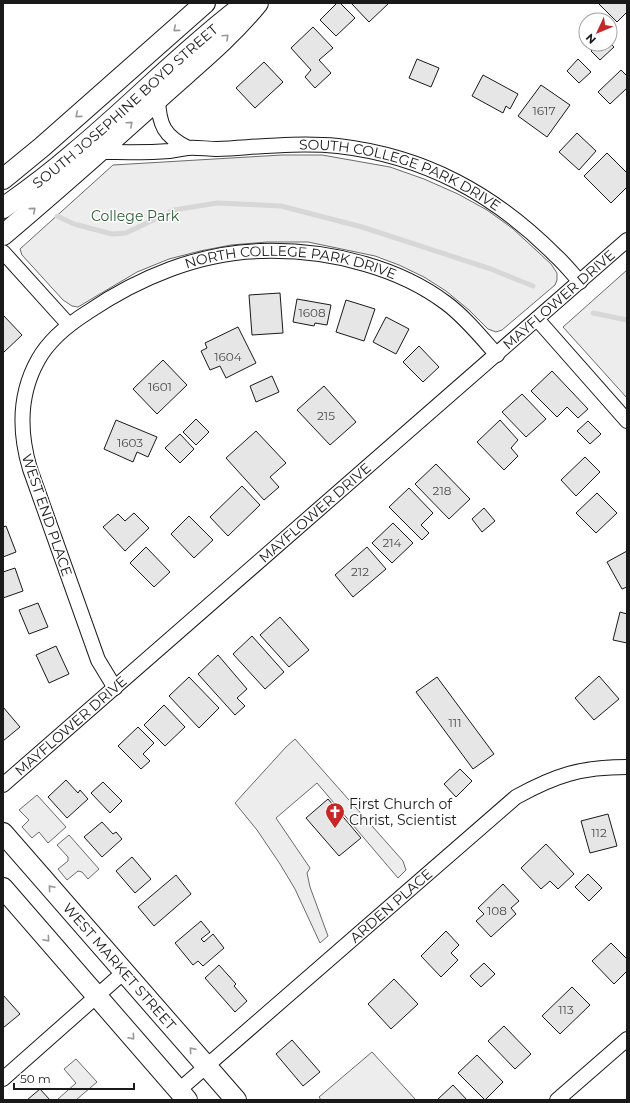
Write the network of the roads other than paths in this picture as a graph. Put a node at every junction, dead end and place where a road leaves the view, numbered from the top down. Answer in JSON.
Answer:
{"nodes":[{"id":1,"x":205,"y":3,"type":"edge"},
{"id":2,"x":246,"y":3,"type":"edge"},
{"id":3,"x":258,"y":3,"type":"edge"},
{"id":4,"x":158,"y":99,"type":"junction"},
{"id":5,"x":42,"y":147,"type":"junction"},
{"id":6,"x":188,"y":148,"type":"junction"},
{"id":7,"x":99,"y":152,"type":"junction"},
{"id":8,"x":3,"y":166,"type":"edge"},
{"id":9,"x":3,"y":179,"type":"edge"},
{"id":10,"x":3,"y":208,"type":"edge"},
{"id":11,"x":3,"y":235,"type":"edge"},
{"id":12,"x":627,"y":240,"type":"edge"},
{"id":13,"x":3,"y":252,"type":"edge"},
{"id":14,"x":580,"y":282,"type":"junction"},
{"id":15,"x":537,"y":319,"type":"junction"},
{"id":16,"x":69,"y":325,"type":"junction"},
{"id":17,"x":497,"y":355,"type":"junction"},
{"id":18,"x":627,"y":421,"type":"edge"},
{"id":19,"x":115,"y":688,"type":"junction"},
{"id":20,"x":627,"y":767,"type":"edge"},
{"id":21,"x":3,"y":785,"type":"edge"},
{"id":22,"x":3,"y":833,"type":"edge"},
{"id":23,"x":3,"y":888,"type":"edge"},
{"id":24,"x":124,"y":972,"type":"junction"},
{"id":25,"x":97,"y":996,"type":"junction"},
{"id":26,"x":627,"y":1039,"type":"edge"},
{"id":27,"x":206,"y":1067,"type":"junction"},
{"id":28,"x":3,"y":1079,"type":"edge"},
{"id":29,"x":183,"y":1095,"type":"edge"},
{"id":30,"x":236,"y":1100,"type":"edge"},
{"id":31,"x":557,"y":1100,"type":"edge"}],
"edges":[{"from":1,"to":5,"type":"main road","name":"SOUTH JOSEPHINE BOYD STREET","one_way":true},
{"from":2,"to":10,"type":"main road","name":"SOUTH JOSEPHINE BOYD STREET"},
{"from":4,"to":3,"type":"main road","one_way":true},
{"from":4,"to":6,"type":"street","name":"SOUTH COLLEGE PARK DRIVE"},
{"from":7,"to":4,"type":"main road","one_way":true},
{"from":5,"to":8,"type":"main road"},
{"from":5,"to":9,"type":"main road","name":"SOUTH JOSEPHINE BOYD STREET"},
{"from":6,"to":7,"type":"street","name":"SOUTH COLLEGE PARK DRIVE"},
{"from":6,"to":14,"type":"street","name":"SOUTH COLLEGE PARK DRIVE"},
{"from":11,"to":7,"type":"main road","one_way":true},
{"from":12,"to":14,"type":"street","name":"MAYFLOWER DRIVE"},
{"from":13,"to":16,"type":"street"},
{"from":14,"to":15,"type":"street","name":"MAYFLOWER DRIVE"},
{"from":15,"to":17,"type":"street","name":"MAYFLOWER DRIVE"},
{"from":15,"to":18,"type":"street"},
{"from":16,"to":17,"type":"street","name":"NORTH COLLEGE PARK DRIVE"},
{"from":16,"to":19,"type":"street","name":"WEST END PLACE"},
{"from":17,"to":19,"type":"street","name":"MAYFLOWER DRIVE"},
{"from":19,"to":21,"type":"street","name":"MAYFLOWER DRIVE"},
{"from":20,"to":27,"type":"street","name":"ARDEN PLACE"},
{"from":24,"to":22,"type":"main road","name":"WEST MARKET STREET","one_way":true},
{"from":23,"to":25,"type":"main road","one_way":true},
{"from":24,"to":25,"type":"street"},
{"from":27,"to":24,"type":"main road","name":"WEST MARKET STREET","one_way":true},
{"from":25,"to":28,"type":"street"},
{"from":25,"to":29,"type":"main road","one_way":true},
{"from":26,"to":31,"type":"street"},
{"from":27,"to":29,"type":"street","name":"ARDEN PLACE"},
{"from":27,"to":30,"type":"main road","name":"WEST MARKET STREET"}]}
